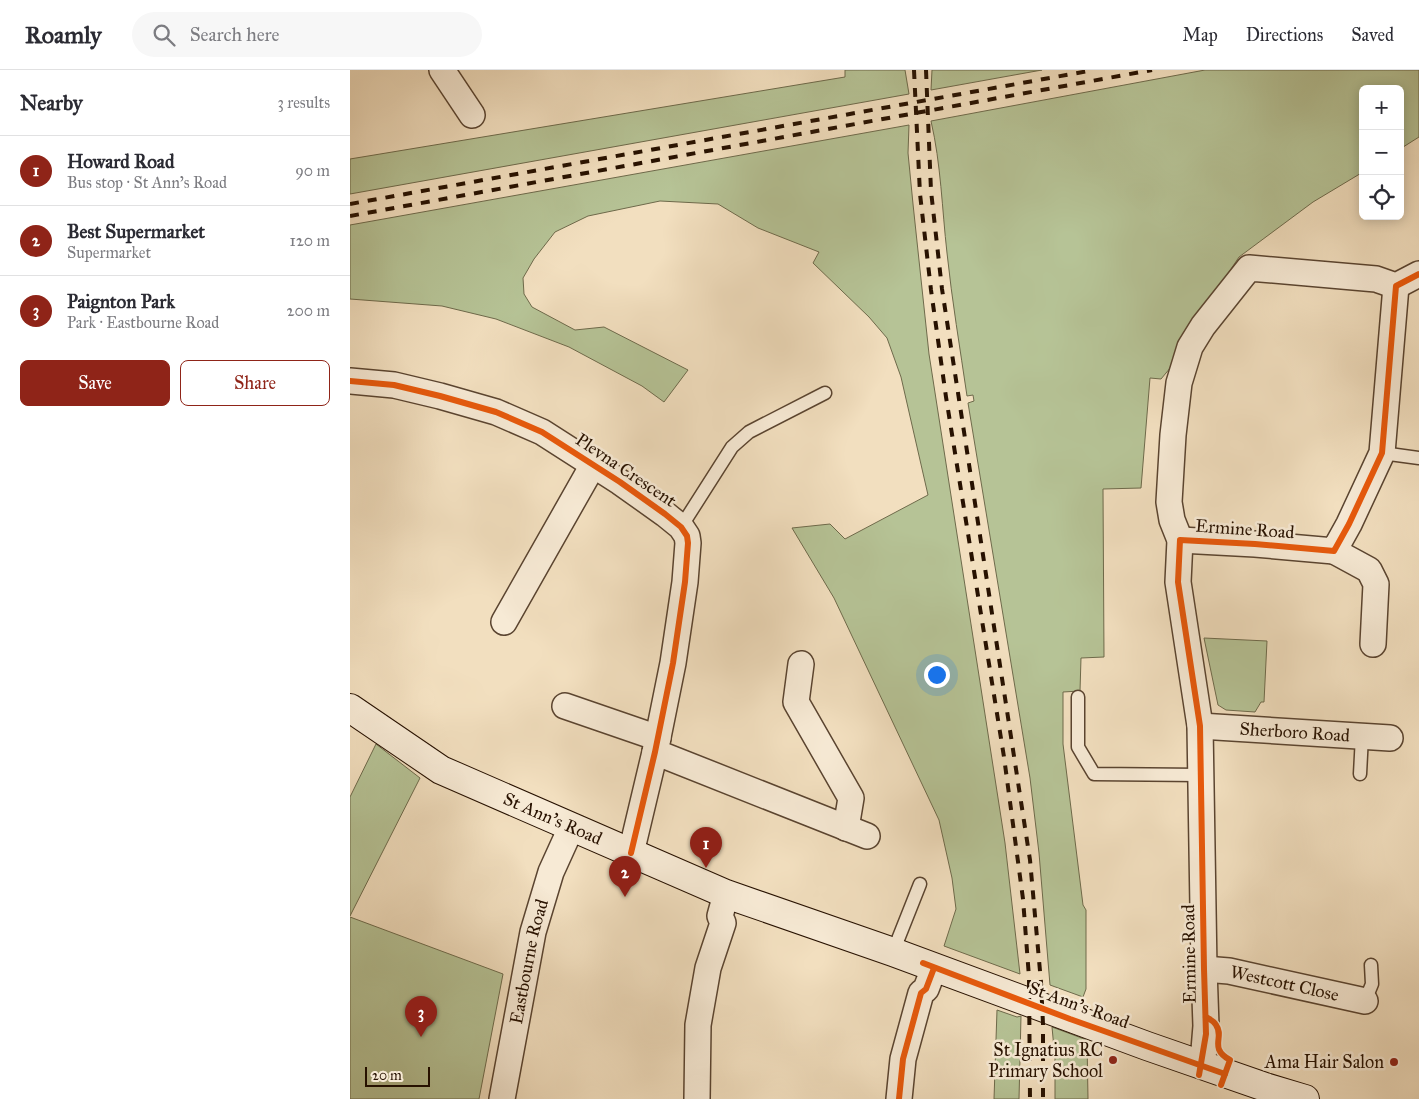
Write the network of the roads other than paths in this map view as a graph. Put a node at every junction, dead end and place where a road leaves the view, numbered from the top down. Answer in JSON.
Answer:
{"nodes":[{"id":1,"x":442,"y":70,"type":"edge"},
{"id":2,"x":472,"y":115,"type":"dead end"},
{"id":3,"x":1419,"y":274,"type":"edge"},
{"id":4,"x":1396,"y":286,"type":"junction"},
{"id":5,"x":350,"y":381,"type":"edge"},
{"id":6,"x":825,"y":393,"type":"dead end"},
{"id":7,"x":1382,"y":453,"type":"junction"},
{"id":8,"x":1419,"y":458,"type":"edge"},
{"id":9,"x":593,"y":465,"type":"junction"},
{"id":10,"x":681,"y":527,"type":"junction"},
{"id":11,"x":1180,"y":540,"type":"junction"},
{"id":12,"x":1334,"y":551,"type":"junction"},
{"id":13,"x":504,"y":622,"type":"dead end"},
{"id":14,"x":1373,"y":644,"type":"dead end"},
{"id":15,"x":801,"y":664,"type":"dead end"},
{"id":16,"x":1078,"y":697,"type":"dead end"},
{"id":17,"x":565,"y":706,"type":"dead end"},
{"id":18,"x":350,"y":708,"type":"edge"},
{"id":19,"x":1200,"y":726,"type":"junction"},
{"id":20,"x":1362,"y":736,"type":"junction"},
{"id":21,"x":1390,"y":738,"type":"dead end"},
{"id":22,"x":656,"y":745,"type":"junction"},
{"id":23,"x":1360,"y":774,"type":"dead end"},
{"id":24,"x":1201,"y":775,"type":"junction"},
{"id":25,"x":571,"y":828,"type":"junction"},
{"id":26,"x":631,"y":853,"type":"junction"},
{"id":27,"x":920,"y":884,"type":"dead end"},
{"id":28,"x":726,"y":894,"type":"junction"},
{"id":29,"x":893,"y":952,"type":"junction"},
{"id":30,"x":1371,"y":964,"type":"dead end"},
{"id":31,"x":934,"y":968,"type":"junction"},
{"id":32,"x":1204,"y":969,"type":"junction"},
{"id":33,"x":1365,"y":1002,"type":"joint"},
{"id":34,"x":1201,"y":1065,"type":"junction"},
{"id":35,"x":1265,"y":1093,"type":"edge"},
{"id":36,"x":502,"y":1099,"type":"edge"},
{"id":37,"x":698,"y":1099,"type":"edge"},
{"id":38,"x":899,"y":1099,"type":"edge"},
{"id":39,"x":1305,"y":1099,"type":"edge"}],
"edges":[{"from":1,"to":2,"type":"street"},
{"from":3,"to":4,"type":"street"},
{"from":4,"to":7,"type":"street"},
{"from":4,"to":11,"type":"street","name":"Ermine Road"},
{"from":5,"to":9,"type":"street","name":"Plevna Crescent"},
{"from":6,"to":10,"type":"lane"},
{"from":7,"to":8,"type":"lane"},
{"from":7,"to":12,"type":"street"},
{"from":9,"to":10,"type":"street","name":"Plevna Crescent"},
{"from":9,"to":13,"type":"street","name":"Plevna Crescent"},
{"from":10,"to":22,"type":"street","name":"Plevna Crescent"},
{"from":11,"to":12,"type":"street","name":"Ermine Road"},
{"from":11,"to":19,"type":"street","name":"Ermine Road"},
{"from":12,"to":14,"type":"street"},
{"from":15,"to":22,"type":"street"},
{"from":16,"to":24,"type":"lane"},
{"from":17,"to":22,"type":"street"},
{"from":18,"to":25,"type":"main road","name":"St Ann's Road"},
{"from":19,"to":20,"type":"street","name":"Sherboro Road"},
{"from":19,"to":24,"type":"street","name":"Ermine Road"},
{"from":20,"to":21,"type":"street","name":"Sherboro Road"},
{"from":20,"to":23,"type":"lane"},
{"from":22,"to":26,"type":"street","name":"Plevna Crescent"},
{"from":24,"to":32,"type":"street","name":"Ermine Road"},
{"from":25,"to":26,"type":"main road","name":"St Ann's Road"},
{"from":25,"to":36,"type":"street","name":"Eastbourne Road"},
{"from":26,"to":28,"type":"main road","name":"St Ann's Road"},
{"from":27,"to":29,"type":"lane"},
{"from":28,"to":29,"type":"main road","name":"St Ann's Road"},
{"from":28,"to":37,"type":"street"},
{"from":29,"to":31,"type":"main road","name":"St Ann's Road"},
{"from":30,"to":33,"type":"lane"},
{"from":31,"to":34,"type":"main road","name":"St Ann's Road"},
{"from":31,"to":38,"type":"street"},
{"from":32,"to":33,"type":"street","name":"Westcott Close"},
{"from":32,"to":34,"type":"street","name":"Ermine Road"},
{"from":34,"to":35,"type":"main road","name":"St Ann's Road"},
{"from":35,"to":39,"type":"main road","name":"St Ann's Road"}]}
